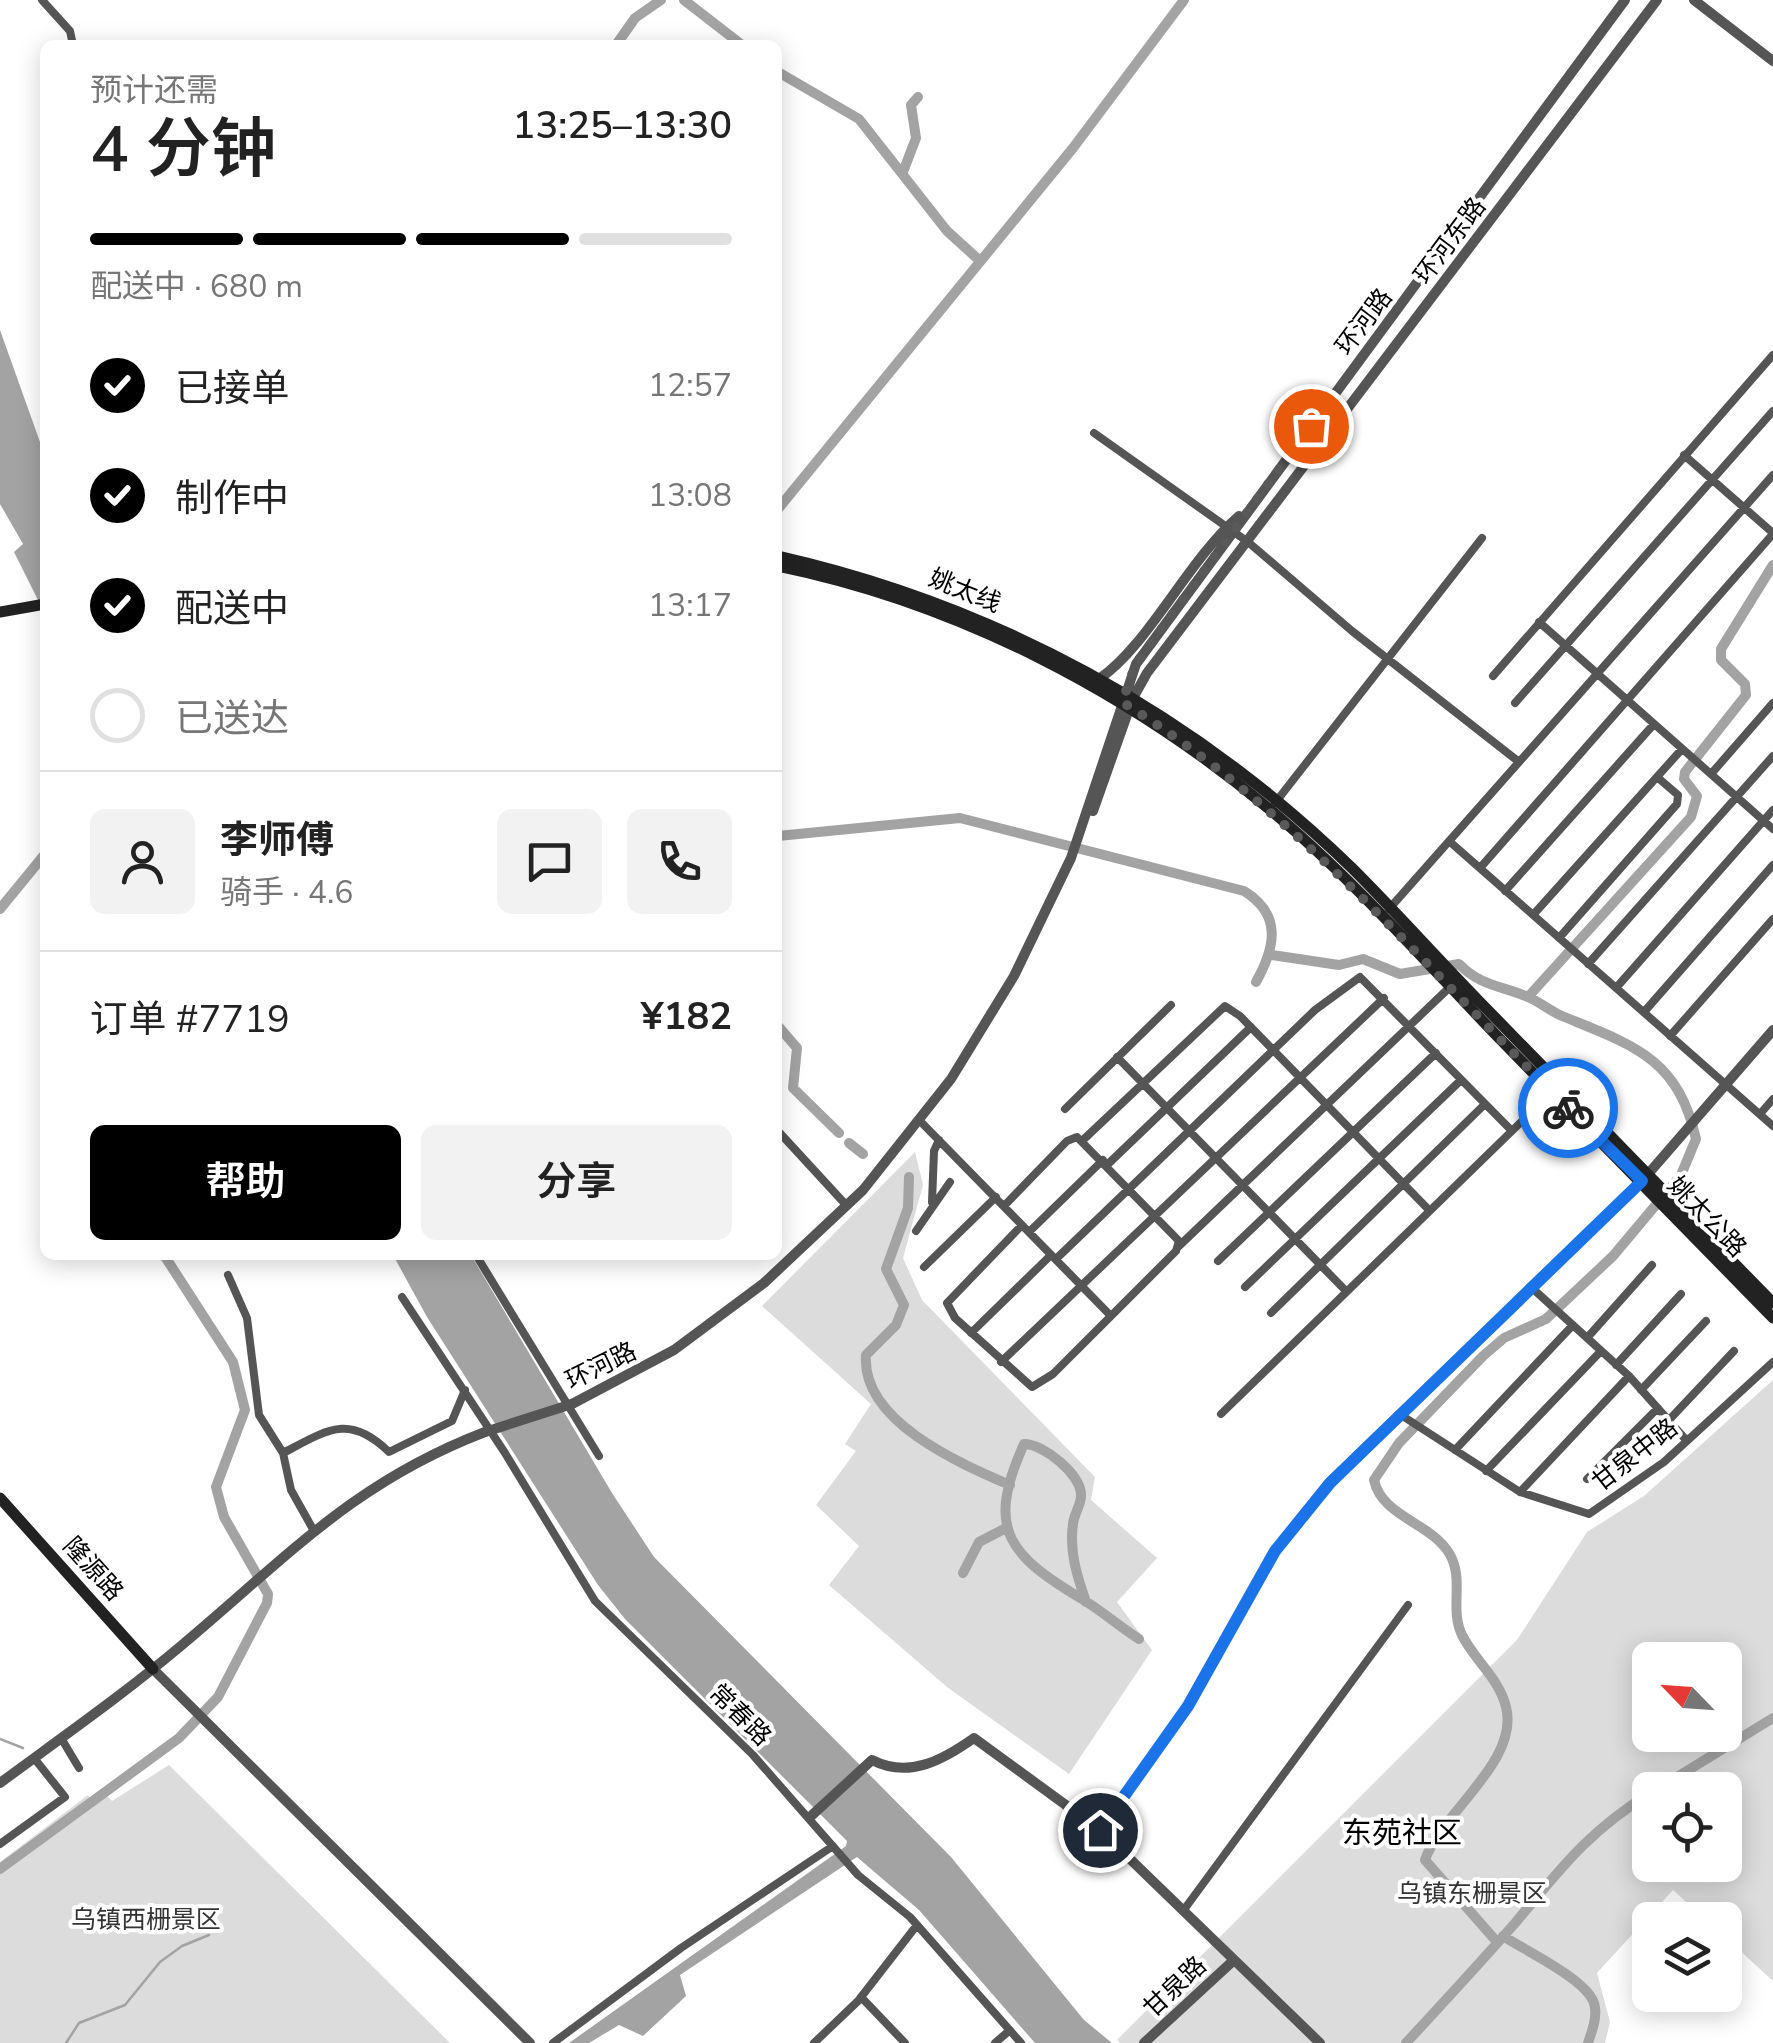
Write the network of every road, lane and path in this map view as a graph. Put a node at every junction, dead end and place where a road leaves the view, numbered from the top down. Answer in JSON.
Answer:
{"nodes":[{"id":1,"x":42,"y":0,"type":"edge"},
{"id":2,"x":1625,"y":0,"type":"edge"},
{"id":3,"x":1657,"y":0,"type":"edge"},
{"id":4,"x":1694,"y":0,"type":"edge"},
{"id":5,"x":72,"y":40,"type":"edge"},
{"id":6,"x":1773,"y":61,"type":"edge"},
{"id":7,"x":1773,"y":355,"type":"edge"},
{"id":8,"x":1773,"y":412,"type":"edge"},
{"id":9,"x":1094,"y":433,"type":"dead end"},
{"id":10,"x":1684,"y":455,"type":"junction"},
{"id":11,"x":1773,"y":475,"type":"edge"},
{"id":12,"x":1712,"y":480,"type":"junction"},
{"id":13,"x":1744,"y":508,"type":"junction"},
{"id":14,"x":1247,"y":509,"type":"junction"},
{"id":15,"x":1773,"y":534,"type":"edge"},
{"id":16,"x":1482,"y":538,"type":"dead end"},
{"id":17,"x":1248,"y":542,"type":"junction"},
{"id":18,"x":782,"y":557,"type":"edge"},
{"id":19,"x":782,"y":567,"type":"edge"},
{"id":20,"x":40,"y":605,"type":"edge"},
{"id":21,"x":0,"y":612,"type":"edge"},
{"id":22,"x":1539,"y":622,"type":"junction"},
{"id":23,"x":1566,"y":646,"type":"junction"},
{"id":24,"x":1388,"y":658,"type":"junction"},
{"id":25,"x":1598,"y":674,"type":"junction"},
{"id":26,"x":1493,"y":676,"type":"dead end"},
{"id":27,"x":1099,"y":679,"type":"junction"},
{"id":28,"x":1128,"y":700,"type":"junction"},
{"id":29,"x":1627,"y":700,"type":"junction"},
{"id":30,"x":1773,"y":702,"type":"edge"},
{"id":31,"x":1515,"y":703,"type":"dead end"},
{"id":32,"x":1654,"y":724,"type":"junction"},
{"id":33,"x":1684,"y":750,"type":"junction"},
{"id":34,"x":1773,"y":756,"type":"edge"},
{"id":35,"x":1520,"y":762,"type":"junction"},
{"id":36,"x":1711,"y":774,"type":"junction"},
{"id":37,"x":1657,"y":777,"type":"junction"},
{"id":38,"x":1737,"y":797,"type":"junction"},
{"id":39,"x":1274,"y":806,"type":"junction"},
{"id":40,"x":1773,"y":810,"type":"edge"},
{"id":41,"x":1764,"y":821,"type":"junction"},
{"id":42,"x":1773,"y":829,"type":"edge"},
{"id":43,"x":1449,"y":842,"type":"junction"},
{"id":44,"x":1773,"y":864,"type":"edge"},
{"id":45,"x":1480,"y":868,"type":"junction"},
{"id":46,"x":1506,"y":891,"type":"junction"},
{"id":47,"x":1386,"y":912,"type":"junction"},
{"id":48,"x":1533,"y":915,"type":"junction"},
{"id":49,"x":1773,"y":920,"type":"edge"},
{"id":50,"x":1563,"y":941,"type":"junction"},
{"id":51,"x":1588,"y":964,"type":"junction"},
{"id":52,"x":1454,"y":983,"type":"junction"},
{"id":53,"x":1616,"y":988,"type":"junction"},
{"id":54,"x":1384,"y":998,"type":"junction"},
{"id":55,"x":1171,"y":1005,"type":"dead end"},
{"id":56,"x":1644,"y":1012,"type":"junction"},
{"id":57,"x":1410,"y":1026,"type":"junction"},
{"id":58,"x":1252,"y":1027,"type":"junction"},
{"id":59,"x":1773,"y":1030,"type":"edge"},
{"id":60,"x":1670,"y":1036,"type":"junction"},
{"id":61,"x":1273,"y":1050,"type":"junction"},
{"id":62,"x":1436,"y":1053,"type":"junction"},
{"id":63,"x":1118,"y":1058,"type":"junction"},
{"id":64,"x":1300,"y":1077,"type":"junction"},
{"id":65,"x":1461,"y":1080,"type":"junction"},
{"id":66,"x":1142,"y":1082,"type":"junction"},
{"id":67,"x":1727,"y":1084,"type":"junction"},
{"id":68,"x":1556,"y":1088,"type":"junction"},
{"id":69,"x":1773,"y":1099,"type":"edge"},
{"id":70,"x":1485,"y":1104,"type":"junction"},
{"id":71,"x":1327,"y":1105,"type":"junction"},
{"id":72,"x":1167,"y":1108,"type":"junction"},
{"id":73,"x":1065,"y":1109,"type":"dead end"},
{"id":74,"x":1760,"y":1114,"type":"junction"},
{"id":75,"x":920,"y":1121,"type":"junction"},
{"id":76,"x":1773,"y":1126,"type":"edge"},
{"id":77,"x":1512,"y":1130,"type":"junction"},
{"id":78,"x":1189,"y":1131,"type":"junction"},
{"id":79,"x":1353,"y":1132,"type":"junction"},
{"id":80,"x":782,"y":1135,"type":"edge"},
{"id":81,"x":939,"y":1140,"type":"junction"},
{"id":82,"x":1083,"y":1140,"type":"junction"},
{"id":83,"x":1216,"y":1157,"type":"junction"},
{"id":84,"x":1379,"y":1158,"type":"junction"},
{"id":85,"x":1105,"y":1163,"type":"junction"},
{"id":86,"x":1645,"y":1178,"type":"junction"},
{"id":87,"x":950,"y":1182,"type":"dead end"},
{"id":88,"x":1404,"y":1184,"type":"junction"},
{"id":89,"x":1243,"y":1185,"type":"junction"},
{"id":90,"x":1130,"y":1188,"type":"junction"},
{"id":91,"x":996,"y":1197,"type":"junction"},
{"id":92,"x":932,"y":1202,"type":"junction"},
{"id":93,"x":1671,"y":1204,"type":"junction"},
{"id":94,"x":847,"y":1206,"type":"junction"},
{"id":95,"x":1004,"y":1206,"type":"junction"},
{"id":96,"x":1429,"y":1210,"type":"junction"},
{"id":97,"x":1269,"y":1212,"type":"junction"},
{"id":98,"x":1156,"y":1214,"type":"junction"},
{"id":99,"x":1026,"y":1228,"type":"junction"},
{"id":100,"x":916,"y":1230,"type":"dead end"},
{"id":101,"x":1295,"y":1238,"type":"junction"},
{"id":102,"x":1179,"y":1246,"type":"junction"},
{"id":103,"x":1053,"y":1257,"type":"junction"},
{"id":104,"x":479,"y":1260,"type":"edge"},
{"id":105,"x":1218,"y":1261,"type":"dead end"},
{"id":106,"x":1321,"y":1265,"type":"junction"},
{"id":107,"x":1652,"y":1265,"type":"dead end"},
{"id":108,"x":924,"y":1268,"type":"dead end"},
{"id":109,"x":228,"y":1275,"type":"dead end"},
{"id":110,"x":1082,"y":1286,"type":"junction"},
{"id":111,"x":1245,"y":1286,"type":"dead end"},
{"id":112,"x":1532,"y":1288,"type":"junction"},
{"id":113,"x":1346,"y":1290,"type":"junction"},
{"id":114,"x":1681,"y":1294,"type":"dead end"},
{"id":115,"x":402,"y":1297,"type":"dead end"},
{"id":116,"x":1773,"y":1303,"type":"edge"},
{"id":117,"x":1271,"y":1313,"type":"dead end"},
{"id":118,"x":1110,"y":1315,"type":"junction"},
{"id":119,"x":1773,"y":1318,"type":"edge"},
{"id":120,"x":1706,"y":1321,"type":"dead end"},
{"id":121,"x":1573,"y":1326,"type":"junction"},
{"id":122,"x":970,"y":1333,"type":"junction"},
{"id":123,"x":1587,"y":1338,"type":"junction"},
{"id":124,"x":1601,"y":1350,"type":"junction"},
{"id":125,"x":1734,"y":1351,"type":"dead end"},
{"id":126,"x":1001,"y":1362,"type":"junction"},
{"id":127,"x":1773,"y":1362,"type":"edge"},
{"id":128,"x":1616,"y":1365,"type":"junction"},
{"id":129,"x":1628,"y":1376,"type":"junction"},
{"id":130,"x":465,"y":1390,"type":"junction"},
{"id":131,"x":1641,"y":1390,"type":"junction"},
{"id":132,"x":1658,"y":1408,"type":"junction"},
{"id":133,"x":1221,"y":1414,"type":"dead end"},
{"id":134,"x":1405,"y":1417,"type":"junction"},
{"id":135,"x":1668,"y":1420,"type":"junction"},
{"id":136,"x":1687,"y":1441,"type":"junction"},
{"id":137,"x":1455,"y":1450,"type":"junction"},
{"id":138,"x":283,"y":1453,"type":"junction"},
{"id":139,"x":599,"y":1456,"type":"dead end"},
{"id":140,"x":1486,"y":1470,"type":"junction"},
{"id":141,"x":1587,"y":1480,"type":"dead end"},
{"id":142,"x":1520,"y":1492,"type":"junction"},
{"id":143,"x":0,"y":1498,"type":"edge"},
{"id":144,"x":314,"y":1531,"type":"junction"},
{"id":145,"x":1408,"y":1604,"type":"dead end"},
{"id":146,"x":154,"y":1670,"type":"junction"},
{"id":147,"x":61,"y":1738,"type":"junction"},
{"id":148,"x":34,"y":1758,"type":"junction"},
{"id":149,"x":78,"y":1768,"type":"dead end"},
{"id":150,"x":0,"y":1783,"type":"edge"},
{"id":151,"x":810,"y":1818,"type":"junction"},
{"id":152,"x":1100,"y":1830,"type":"junction"},
{"id":153,"x":0,"y":1844,"type":"edge"},
{"id":154,"x":834,"y":1848,"type":"junction"},
{"id":155,"x":1183,"y":1910,"type":"junction"},
{"id":156,"x":917,"y":1925,"type":"junction"},
{"id":157,"x":1234,"y":1960,"type":"junction"},
{"id":158,"x":861,"y":1997,"type":"junction"},
{"id":159,"x":1010,"y":2030,"type":"junction"},
{"id":160,"x":822,"y":2041,"type":"edge"},
{"id":161,"x":530,"y":2043,"type":"edge"},
{"id":162,"x":553,"y":2043,"type":"edge"},
{"id":163,"x":905,"y":2043,"type":"edge"},
{"id":164,"x":995,"y":2043,"type":"edge"},
{"id":165,"x":1021,"y":2043,"type":"edge"},
{"id":166,"x":1144,"y":2043,"type":"edge"},
{"id":167,"x":1320,"y":2043,"type":"edge"}],
"edges":[{"from":1,"to":5,"type":"street"},
{"from":2,"to":14,"type":"street","name":"环河路"},
{"from":3,"to":17,"type":"street","name":"环河东路"},
{"from":4,"to":6,"type":"street"},
{"from":7,"to":10,"type":"street"},
{"from":8,"to":12,"type":"street"},
{"from":9,"to":17,"type":"street"},
{"from":10,"to":12,"type":"street"},
{"from":10,"to":22,"type":"street"},
{"from":11,"to":13,"type":"street"},
{"from":12,"to":13,"type":"street"},
{"from":12,"to":23,"type":"street"},
{"from":13,"to":15,"type":"street"},
{"from":13,"to":25,"type":"street"},
{"from":14,"to":27,"type":"street"},
{"from":14,"to":28,"type":"street","name":"环河路"},
{"from":15,"to":29,"type":"street"},
{"from":16,"to":24,"type":"street"},
{"from":17,"to":24,"type":"street"},
{"from":17,"to":28,"type":"street","name":"环河东路"},
{"from":18,"to":27,"type":"main road","name":"姚太线"},
{"from":19,"to":28,"type":"main road","name":"姚太线"},
{"from":20,"to":21,"type":"main road"},
{"from":22,"to":23,"type":"street"},
{"from":22,"to":26,"type":"street"},
{"from":23,"to":25,"type":"street"},
{"from":23,"to":31,"type":"street"},
{"from":24,"to":35,"type":"street"},
{"from":24,"to":39,"type":"street"},
{"from":25,"to":29,"type":"street"},
{"from":25,"to":35,"type":"street"},
{"from":27,"to":28,"type":"main road","name":"姚太线"},
{"from":28,"to":39,"type":"main road","name":"姚太公路"},
{"from":28,"to":75,"type":"street","name":"环河路"},
{"from":29,"to":32,"type":"street"},
{"from":29,"to":45,"type":"street"},
{"from":30,"to":36,"type":"street"},
{"from":32,"to":33,"type":"street"},
{"from":32,"to":46,"type":"street"},
{"from":33,"to":36,"type":"street"},
{"from":33,"to":37,"type":"street"},
{"from":34,"to":38,"type":"street"},
{"from":35,"to":43,"type":"street"},
{"from":36,"to":38,"type":"street"},
{"from":37,"to":48,"type":"street"},
{"from":37,"to":50,"type":"street"},
{"from":38,"to":41,"type":"street"},
{"from":38,"to":51,"type":"street"},
{"from":39,"to":47,"type":"main road","name":"姚太公路"},
{"from":40,"to":41,"type":"street"},
{"from":41,"to":42,"type":"street"},
{"from":41,"to":53,"type":"street"},
{"from":43,"to":45,"type":"street"},
{"from":43,"to":47,"type":"street"},
{"from":44,"to":56,"type":"street"},
{"from":45,"to":46,"type":"street"},
{"from":46,"to":48,"type":"street"},
{"from":47,"to":52,"type":"main road","name":"姚太公路"},
{"from":47,"to":52,"type":"main road","name":"姚太公路"},
{"from":48,"to":50,"type":"street"},
{"from":49,"to":60,"type":"street"},
{"from":50,"to":51,"type":"street"},
{"from":51,"to":53,"type":"street"},
{"from":52,"to":57,"type":"street"},
{"from":52,"to":68,"type":"main road","name":"姚太公路"},
{"from":53,"to":56,"type":"street"},
{"from":54,"to":57,"type":"street"},
{"from":54,"to":61,"type":"street"},
{"from":54,"to":64,"type":"street"},
{"from":55,"to":63,"type":"street"},
{"from":56,"to":60,"type":"street"},
{"from":57,"to":62,"type":"street"},
{"from":57,"to":71,"type":"street"},
{"from":58,"to":61,"type":"street"},
{"from":58,"to":66,"type":"street"},
{"from":58,"to":72,"type":"street"},
{"from":59,"to":67,"type":"street"},
{"from":60,"to":67,"type":"street"},
{"from":61,"to":64,"type":"street"},
{"from":61,"to":78,"type":"street"},
{"from":62,"to":65,"type":"street"},
{"from":62,"to":79,"type":"street"},
{"from":63,"to":66,"type":"street"},
{"from":63,"to":73,"type":"street"},
{"from":64,"to":71,"type":"street"},
{"from":64,"to":83,"type":"street"},
{"from":65,"to":70,"type":"street"},
{"from":65,"to":84,"type":"street"},
{"from":66,"to":72,"type":"street"},
{"from":66,"to":82,"type":"street"},
{"from":67,"to":74,"type":"street"},
{"from":67,"to":86,"type":"street"},
{"from":68,"to":77,"type":"street"},
{"from":68,"to":86,"type":"main road","name":"姚太公路"},
{"from":69,"to":74,"type":"street"},
{"from":70,"to":77,"type":"street"},
{"from":70,"to":88,"type":"street"},
{"from":71,"to":79,"type":"street"},
{"from":71,"to":89,"type":"street"},
{"from":72,"to":78,"type":"street"},
{"from":72,"to":85,"type":"street"},
{"from":74,"to":76,"type":"street"},
{"from":75,"to":81,"type":"street"},
{"from":75,"to":94,"type":"street","name":"环河路"},
{"from":77,"to":96,"type":"street"},
{"from":78,"to":83,"type":"street"},
{"from":78,"to":90,"type":"street"},
{"from":79,"to":84,"type":"street"},
{"from":79,"to":97,"type":"street"},
{"from":80,"to":94,"type":"street"},
{"from":81,"to":91,"type":"street"},
{"from":81,"to":92,"type":"street"},
{"from":82,"to":85,"type":"street"},
{"from":82,"to":95,"type":"street"},
{"from":83,"to":89,"type":"street"},
{"from":83,"to":98,"type":"street"},
{"from":84,"to":88,"type":"street"},
{"from":84,"to":101,"type":"street"},
{"from":85,"to":90,"type":"street"},
{"from":85,"to":99,"type":"street"},
{"from":86,"to":93,"type":"main road","name":"姚太公路"},
{"from":86,"to":112,"type":"street"},
{"from":87,"to":92,"type":"street"},
{"from":88,"to":96,"type":"street"},
{"from":88,"to":106,"type":"street"},
{"from":89,"to":97,"type":"street"},
{"from":89,"to":102,"type":"street"},
{"from":90,"to":98,"type":"street"},
{"from":90,"to":103,"type":"street"},
{"from":91,"to":95,"type":"street"},
{"from":91,"to":108,"type":"street"},
{"from":92,"to":100,"type":"street"},
{"from":93,"to":116,"type":"main road","name":"姚太公路"},
{"from":93,"to":119,"type":"main road","name":"姚太公路"},
{"from":94,"to":144,"type":"street","name":"环河路","bridge":true},
{"from":95,"to":99,"type":"street"},
{"from":96,"to":113,"type":"street"},
{"from":97,"to":101,"type":"street"},
{"from":97,"to":105,"type":"street"},
{"from":98,"to":102,"type":"street"},
{"from":98,"to":110,"type":"street"},
{"from":99,"to":103,"type":"street"},
{"from":99,"to":122,"type":"street"},
{"from":101,"to":106,"type":"street"},
{"from":101,"to":111,"type":"street"},
{"from":102,"to":118,"type":"street"},
{"from":103,"to":110,"type":"street"},
{"from":103,"to":122,"type":"street"},
{"from":104,"to":139,"type":"street"},
{"from":106,"to":113,"type":"street"},
{"from":106,"to":117,"type":"street"},
{"from":107,"to":123,"type":"street"},
{"from":109,"to":138,"type":"street"},
{"from":110,"to":118,"type":"street"},
{"from":110,"to":126,"type":"street"},
{"from":112,"to":121,"type":"street"},
{"from":112,"to":134,"type":"street"},
{"from":113,"to":133,"type":"street"},
{"from":114,"to":128,"type":"street"},
{"from":115,"to":130,"type":"street","name":"常春路"},
{"from":118,"to":126,"type":"street"},
{"from":120,"to":131,"type":"street"},
{"from":121,"to":123,"type":"street"},
{"from":121,"to":137,"type":"street"},
{"from":122,"to":126,"type":"street"},
{"from":123,"to":124,"type":"street"},
{"from":124,"to":128,"type":"street"},
{"from":124,"to":140,"type":"street"},
{"from":125,"to":135,"type":"street"},
{"from":127,"to":136,"type":"street","name":"甘泉中路"},
{"from":128,"to":129,"type":"street"},
{"from":129,"to":131,"type":"street"},
{"from":129,"to":142,"type":"street"},
{"from":130,"to":138,"type":"street"},
{"from":130,"to":151,"type":"street","name":"常春路"},
{"from":131,"to":132,"type":"street"},
{"from":132,"to":135,"type":"street"},
{"from":132,"to":141,"type":"street"},
{"from":134,"to":137,"type":"street","name":"甘泉中路"},
{"from":134,"to":152,"type":"street"},
{"from":135,"to":136,"type":"street"},
{"from":136,"to":142,"type":"street","name":"甘泉中路"},
{"from":137,"to":140,"type":"street","name":"甘泉中路"},
{"from":138,"to":144,"type":"street"},
{"from":140,"to":142,"type":"street","name":"甘泉中路"},
{"from":143,"to":146,"type":"main road","name":"隆源路"},
{"from":144,"to":146,"type":"street","name":"环河路"},
{"from":145,"to":155,"type":"street"},
{"from":146,"to":147,"type":"street","name":"环河路"},
{"from":146,"to":161,"type":"street"},
{"from":147,"to":148,"type":"street","name":"环河路"},
{"from":147,"to":149,"type":"street"},
{"from":148,"to":150,"type":"street","name":"环河路"},
{"from":148,"to":153,"type":"street"},
{"from":151,"to":152,"type":"street"},
{"from":151,"to":154,"type":"street","name":"常春路"},
{"from":152,"to":155,"type":"street"},
{"from":154,"to":156,"type":"street","name":"常春路"},
{"from":154,"to":162,"type":"street"},
{"from":155,"to":157,"type":"street"},
{"from":156,"to":158,"type":"street"},
{"from":156,"to":159,"type":"street","name":"常春路"},
{"from":157,"to":166,"type":"street","name":"甘泉路"},
{"from":157,"to":167,"type":"street"},
{"from":158,"to":160,"type":"street"},
{"from":158,"to":163,"type":"street"},
{"from":159,"to":164,"type":"street"},
{"from":159,"to":165,"type":"street","name":"常春路"}]}
